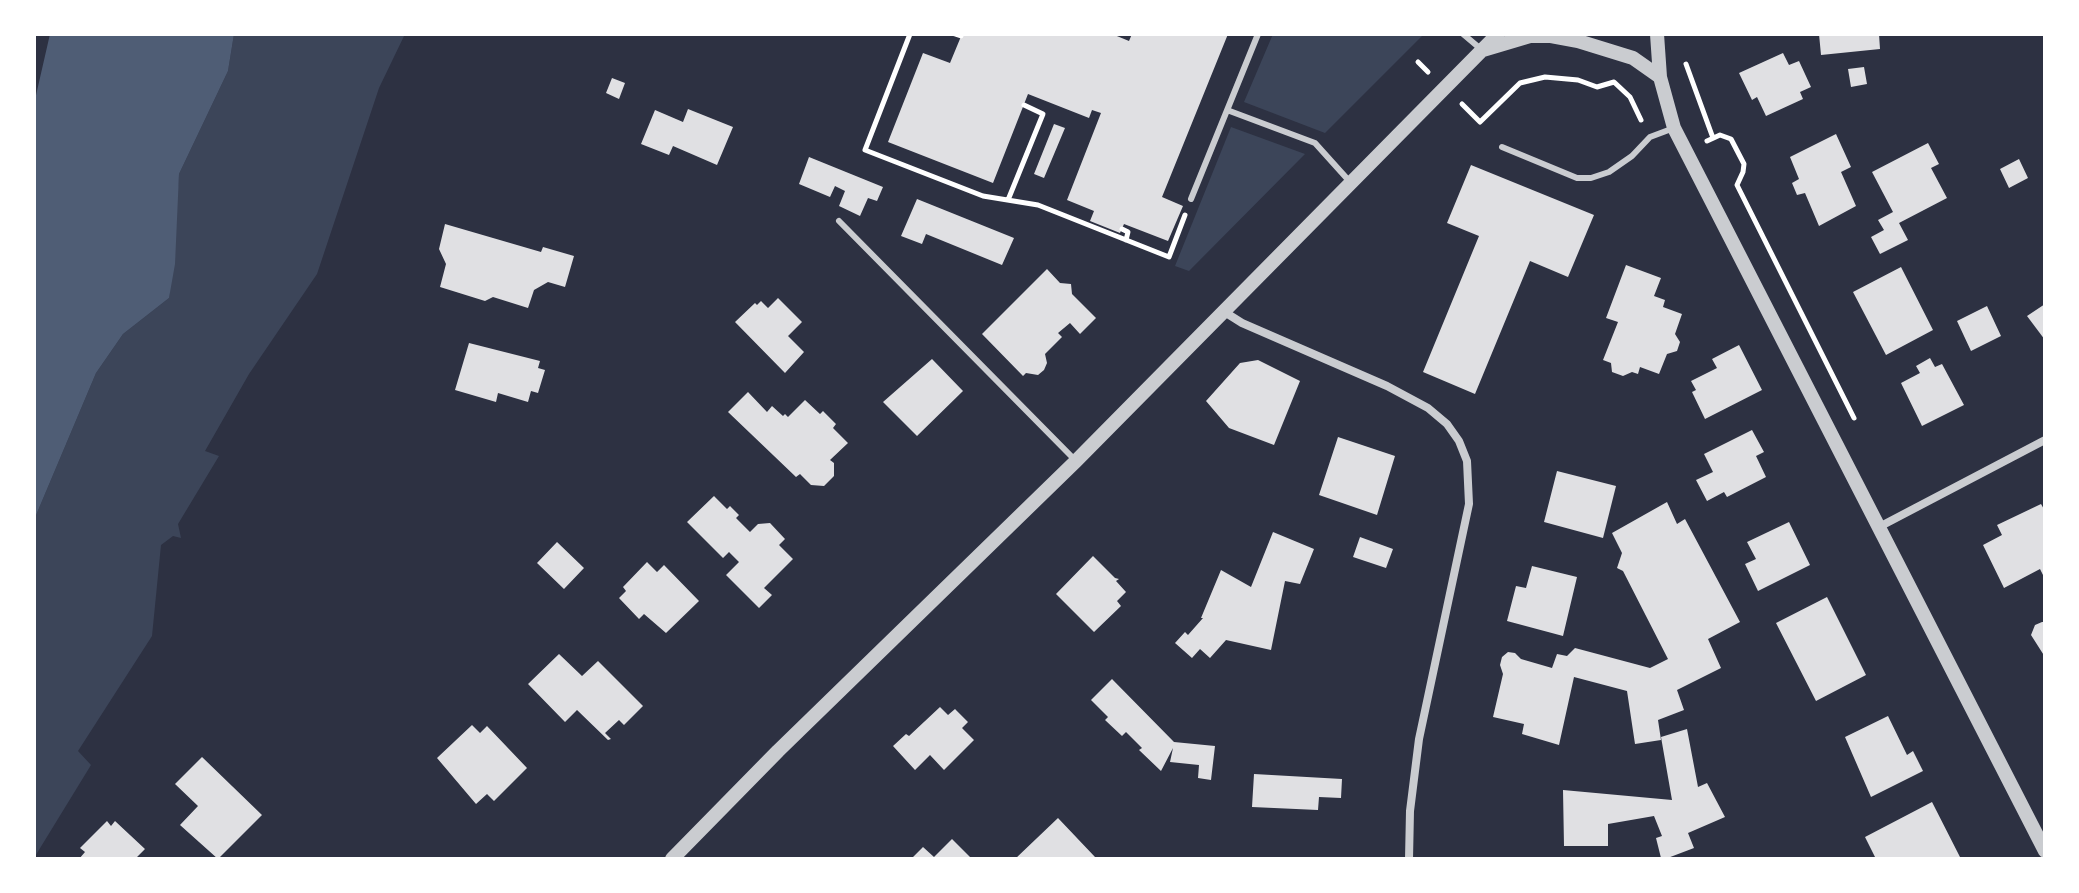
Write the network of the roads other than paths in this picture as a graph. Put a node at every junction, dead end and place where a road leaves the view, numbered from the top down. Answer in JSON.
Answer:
{"nodes":[{"id":1,"x":1258,"y":34,"type":"edge"},
{"id":2,"x":1463,"y":34,"type":"edge"},
{"id":3,"x":1498,"y":34,"type":"edge"},
{"id":4,"x":1657,"y":34,"type":"edge"},
{"id":5,"x":1482,"y":50,"type":"junction"},
{"id":6,"x":1660,"y":77,"type":"junction"},
{"id":7,"x":1227,"y":110,"type":"junction"},
{"id":8,"x":1674,"y":128,"type":"junction"},
{"id":9,"x":1502,"y":147,"type":"dead end"},
{"id":10,"x":1351,"y":183,"type":"junction"},
{"id":11,"x":1191,"y":199,"type":"road end"},
{"id":12,"x":839,"y":221,"type":"dead end"},
{"id":13,"x":1223,"y":311,"type":"junction"},
{"id":14,"x":2045,"y":440,"type":"edge"},
{"id":15,"x":1076,"y":461,"type":"junction"},
{"id":16,"x":1879,"y":527,"type":"junction"},
{"id":17,"x":2045,"y":851,"type":"edge"},
{"id":18,"x":672,"y":859,"type":"edge"},
{"id":19,"x":1409,"y":859,"type":"edge"}],
"edges":[{"from":1,"to":7,"type":"lane"},
{"from":2,"to":5,"type":"lane"},
{"from":3,"to":5,"type":"street"},
{"from":4,"to":6,"type":"street"},
{"from":5,"to":6,"type":"street"},
{"from":5,"to":10,"type":"street"},
{"from":6,"to":8,"type":"street"},
{"from":7,"to":10,"type":"lane"},
{"from":7,"to":11,"type":"lane"},
{"from":8,"to":9,"type":"lane"},
{"from":8,"to":16,"type":"street"},
{"from":10,"to":13,"type":"street"},
{"from":12,"to":15,"type":"lane"},
{"from":13,"to":15,"type":"street"},
{"from":13,"to":19,"type":"street"},
{"from":14,"to":16,"type":"street"},
{"from":15,"to":18,"type":"street"},
{"from":16,"to":17,"type":"street"}]}
